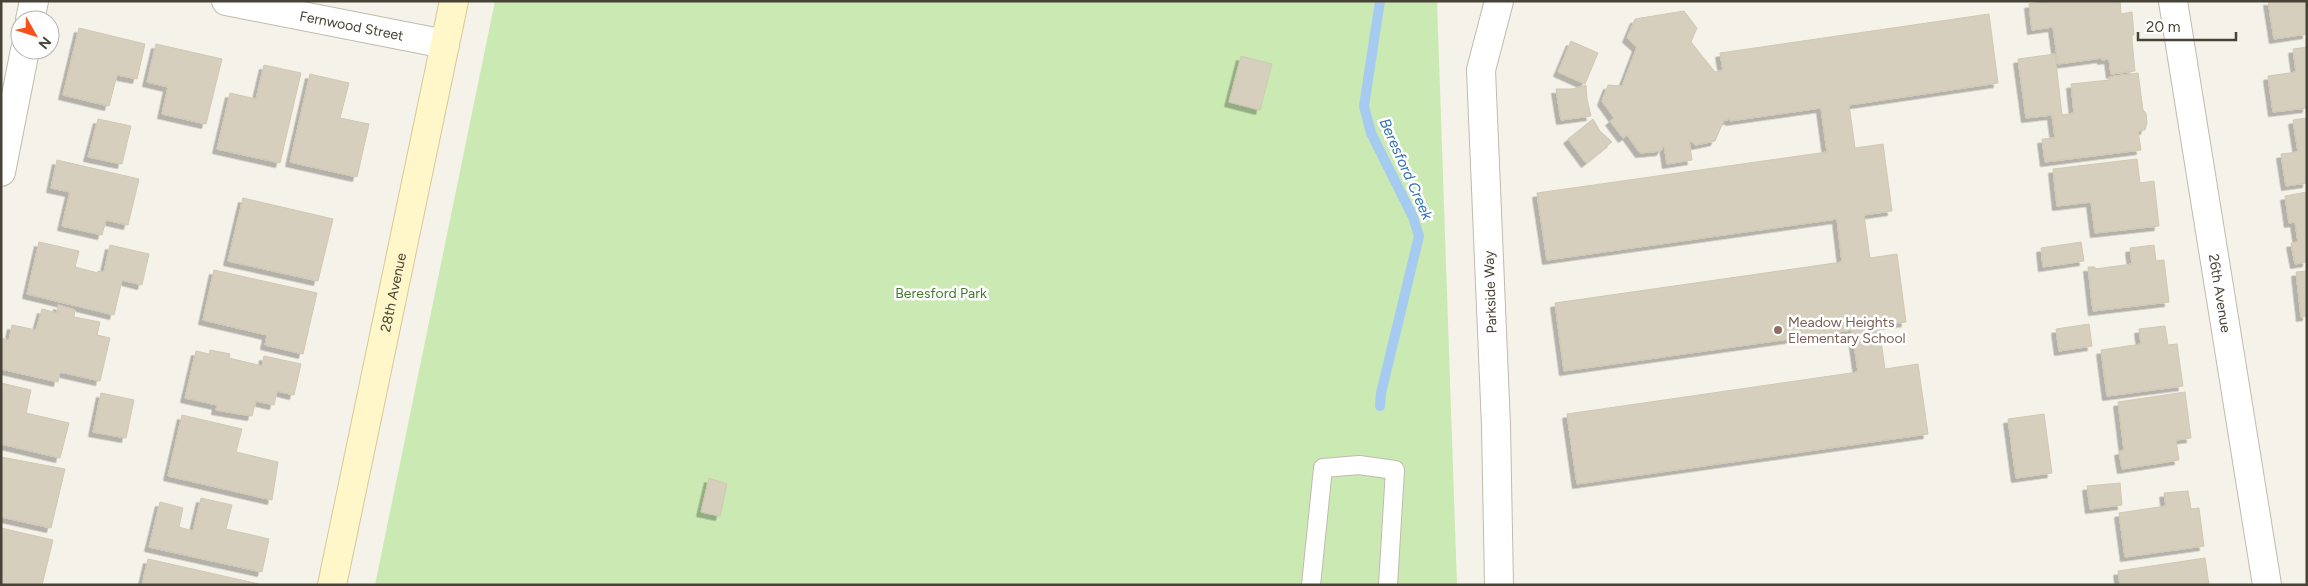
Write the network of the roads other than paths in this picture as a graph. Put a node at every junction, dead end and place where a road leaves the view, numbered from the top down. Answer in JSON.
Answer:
{"nodes":[{"id":1,"x":226,"y":1,"type":"edge"},
{"id":2,"x":454,"y":1,"type":"edge"},
{"id":3,"x":1499,"y":1,"type":"edge"},
{"id":4,"x":2173,"y":1,"type":"edge"},
{"id":5,"x":445,"y":44,"type":"junction"},
{"id":6,"x":23,"y":60,"type":"edge"},
{"id":7,"x":1,"y":172,"type":"edge"},
{"id":8,"x":332,"y":585,"type":"edge"},
{"id":9,"x":1311,"y":585,"type":"edge"},
{"id":10,"x":1388,"y":585,"type":"edge"},
{"id":11,"x":1499,"y":585,"type":"edge"},
{"id":12,"x":2267,"y":585,"type":"edge"}],
"edges":[{"from":1,"to":5,"type":"street","name":"Fernwood Street"},
{"from":2,"to":5,"type":"street","name":"28th Avenue"},
{"from":3,"to":11,"type":"street","name":"Parkside Way"},
{"from":4,"to":12,"type":"street","name":"26th Avenue"},
{"from":5,"to":8,"type":"street","name":"28th Avenue"},
{"from":6,"to":7,"type":"street"},
{"from":9,"to":10,"type":"lane"}]}
